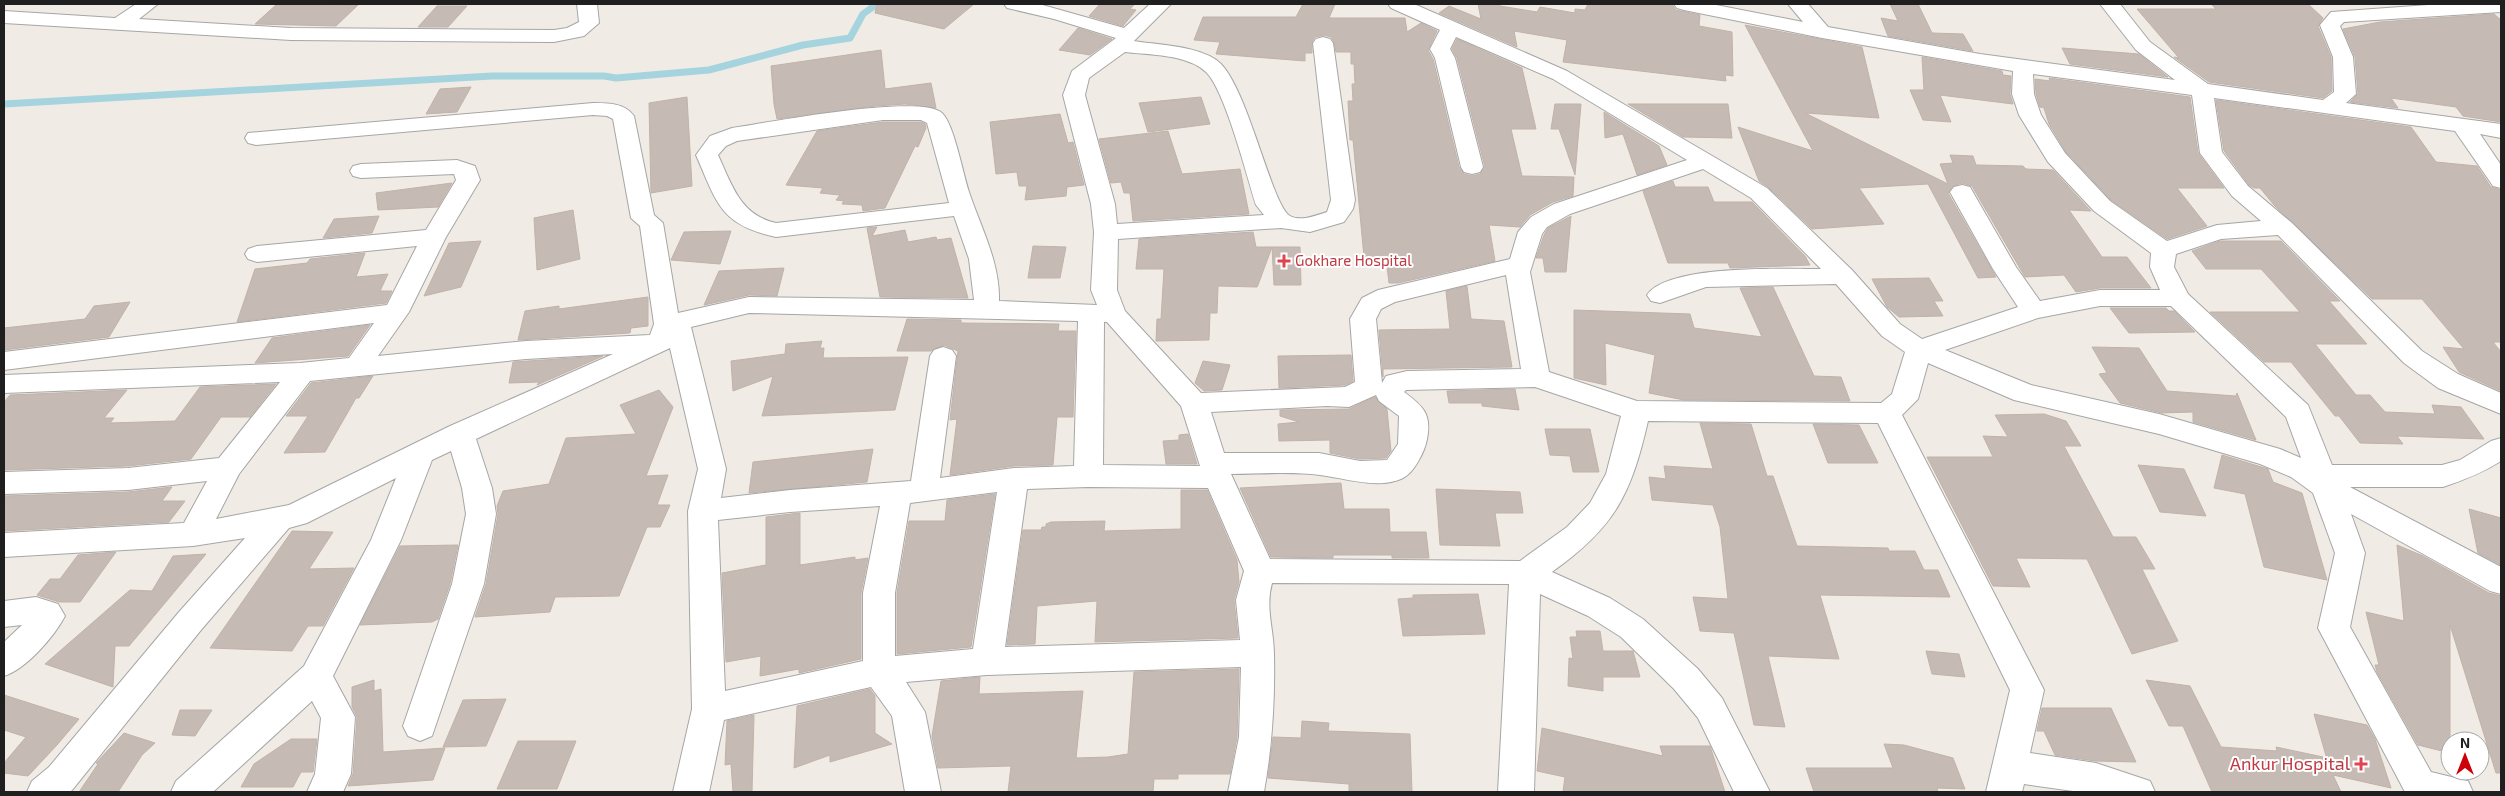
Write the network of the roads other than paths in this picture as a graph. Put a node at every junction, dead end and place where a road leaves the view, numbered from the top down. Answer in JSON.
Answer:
{"nodes":[{"id":1,"x":148,"y":4,"type":"edge"},
{"id":2,"x":587,"y":4,"type":"edge"},
{"id":3,"x":1014,"y":4,"type":"edge"},
{"id":4,"x":1161,"y":4,"type":"edge"},
{"id":5,"x":1398,"y":4,"type":"edge"},
{"id":6,"x":1684,"y":4,"type":"edge"},
{"id":7,"x":1798,"y":4,"type":"edge"},
{"id":8,"x":2110,"y":4,"type":"edge"},
{"id":9,"x":2501,"y":6,"type":"edge"},
{"id":10,"x":4,"y":17,"type":"edge"},
{"id":11,"x":118,"y":25,"type":"junction"},
{"id":12,"x":1451,"y":28,"type":"junction"},
{"id":13,"x":1822,"y":32,"type":"junction"},
{"id":14,"x":1125,"y":40,"type":"junction"},
{"id":15,"x":1322,"y":42,"type":"dead end"},
{"id":16,"x":2023,"y":66,"type":"junction"},
{"id":17,"x":2202,"y":90,"type":"junction"},
{"id":18,"x":2328,"y":107,"type":"junction"},
{"id":19,"x":2462,"y":124,"type":"junction"},
{"id":20,"x":2501,"y":131,"type":"edge"},
{"id":21,"x":256,"y":138,"type":"dead end"},
{"id":22,"x":1705,"y":161,"type":"junction"},
{"id":23,"x":1472,"y":167,"type":"dead end"},
{"id":24,"x":361,"y":171,"type":"dead end"},
{"id":25,"x":2501,"y":181,"type":"edge"},
{"id":26,"x":2237,"y":187,"type":"junction"},
{"id":27,"x":1962,"y":192,"type":"dead end"},
{"id":28,"x":963,"y":208,"type":"junction"},
{"id":29,"x":1281,"y":221,"type":"junction"},
{"id":30,"x":2284,"y":228,"type":"junction"},
{"id":31,"x":1106,"y":232,"type":"junction"},
{"id":32,"x":2216,"y":232,"type":"junction"},
{"id":33,"x":434,"y":237,"type":"junction"},
{"id":34,"x":2164,"y":250,"type":"junction"},
{"id":35,"x":257,"y":254,"type":"dead end"},
{"id":36,"x":1520,"y":264,"type":"junction"},
{"id":37,"x":1844,"y":276,"type":"junction"},
{"id":38,"x":1660,"y":295,"type":"dead end"},
{"id":39,"x":2177,"y":298,"type":"junction"},
{"id":40,"x":986,"y":309,"type":"junction"},
{"id":41,"x":2034,"y":311,"type":"junction"},
{"id":42,"x":396,"y":312,"type":"junction"},
{"id":43,"x":1102,"y":314,"type":"junction"},
{"id":44,"x":668,"y":330,"type":"junction"},
{"id":45,"x":1919,"y":349,"type":"junction"},
{"id":46,"x":943,"y":356,"type":"dead end"},
{"id":47,"x":4,"y":361,"type":"edge"},
{"id":48,"x":356,"y":366,"type":"junction"},
{"id":49,"x":303,"y":371,"type":"junction"},
{"id":50,"x":1536,"y":378,"type":"junction"},
{"id":51,"x":4,"y":384,"type":"edge"},
{"id":52,"x":1194,"y":402,"type":"junction"},
{"id":53,"x":2501,"y":404,"type":"edge"},
{"id":54,"x":1636,"y":411,"type":"junction"},
{"id":55,"x":1888,"y":413,"type":"junction"},
{"id":56,"x":460,"y":433,"type":"junction"},
{"id":57,"x":2501,"y":448,"type":"edge"},
{"id":58,"x":420,"y":453,"type":"junction"},
{"id":59,"x":228,"y":468,"type":"junction"},
{"id":60,"x":1216,"y":470,"type":"junction"},
{"id":61,"x":1088,"y":476,"type":"junction"},
{"id":62,"x":1014,"y":479,"type":"junction"},
{"id":63,"x":4,"y":482,"type":"edge"},
{"id":64,"x":2324,"y":482,"type":"junction"},
{"id":65,"x":910,"y":493,"type":"junction"},
{"id":66,"x":703,"y":511,"type":"junction"},
{"id":67,"x":278,"y":520,"type":"junction"},
{"id":68,"x":193,"y":534,"type":"junction"},
{"id":69,"x":4,"y":545,"type":"edge"},
{"id":70,"x":1260,"y":572,"type":"junction"},
{"id":71,"x":1525,"y":574,"type":"junction"},
{"id":72,"x":2501,"y":582,"type":"edge"},
{"id":73,"x":4,"y":614,"type":"edge"},
{"id":74,"x":1258,"y":653,"type":"junction"},
{"id":75,"x":987,"y":661,"type":"junction"},
{"id":76,"x":4,"y":662,"type":"edge"},
{"id":77,"x":879,"y":671,"type":"junction"},
{"id":78,"x":316,"y":676,"type":"junction"},
{"id":79,"x":709,"y":709,"type":"junction"},
{"id":80,"x":420,"y":726,"type":"dead end"},
{"id":81,"x":2007,"y":779,"type":"edge"},
{"id":82,"x":2422,"y":789,"type":"edge"},
{"id":83,"x":45,"y":792,"type":"edge"},
{"id":84,"x":189,"y":792,"type":"edge"},
{"id":85,"x":324,"y":792,"type":"edge"},
{"id":86,"x":691,"y":792,"type":"edge"},
{"id":87,"x":923,"y":792,"type":"edge"},
{"id":88,"x":1246,"y":792,"type":"edge"},
{"id":89,"x":1516,"y":792,"type":"edge"},
{"id":90,"x":1752,"y":792,"type":"edge"},
{"id":91,"x":2137,"y":792,"type":"edge"},
{"id":92,"x":2455,"y":792,"type":"edge"}],
"edges":[{"from":1,"to":11,"type":"street"},
{"from":2,"to":11,"type":"street"},
{"from":3,"to":14,"type":"street"},
{"from":4,"to":14,"type":"street"},
{"from":5,"to":12,"type":"street"},
{"from":6,"to":13,"type":"street"},
{"from":7,"to":13,"type":"street"},
{"from":8,"to":17,"type":"street"},
{"from":9,"to":18,"type":"street"},
{"from":10,"to":11,"type":"street"},
{"from":12,"to":22,"type":"street"},
{"from":12,"to":23,"type":"street"},
{"from":13,"to":16,"type":"street"},
{"from":14,"to":29,"type":"street"},
{"from":14,"to":31,"type":"street"},
{"from":15,"to":29,"type":"street"},
{"from":16,"to":17,"type":"street"},
{"from":16,"to":34,"type":"street"},
{"from":17,"to":18,"type":"street"},
{"from":17,"to":26,"type":"street"},
{"from":18,"to":19,"type":"street"},
{"from":19,"to":20,"type":"street"},
{"from":19,"to":25,"type":"street"},
{"from":21,"to":44,"type":"street"},
{"from":22,"to":36,"type":"street"},
{"from":22,"to":37,"type":"street"},
{"from":24,"to":33,"type":"street"},
{"from":26,"to":30,"type":"street"},
{"from":26,"to":32,"type":"street"},
{"from":27,"to":41,"type":"street"},
{"from":28,"to":28,"type":"street"},
{"from":28,"to":40,"type":"street"},
{"from":29,"to":31,"type":"street"},
{"from":30,"to":32,"type":"street"},
{"from":30,"to":53,"type":"street"},
{"from":31,"to":43,"type":"street"},
{"from":32,"to":34,"type":"street"},
{"from":33,"to":35,"type":"street"},
{"from":33,"to":42,"type":"street"},
{"from":34,"to":39,"type":"street"},
{"from":36,"to":50,"type":"street"},
{"from":36,"to":52,"type":"street"},
{"from":37,"to":38,"type":"street"},
{"from":37,"to":45,"type":"street"},
{"from":39,"to":41,"type":"street"},
{"from":39,"to":64,"type":"street"},
{"from":40,"to":43,"type":"street"},
{"from":40,"to":44,"type":"street"},
{"from":41,"to":45,"type":"street"},
{"from":42,"to":47,"type":"street"},
{"from":42,"to":48,"type":"street"},
{"from":43,"to":52,"type":"street"},
{"from":43,"to":61,"type":"street"},
{"from":44,"to":48,"type":"street"},
{"from":44,"to":56,"type":"street"},
{"from":44,"to":66,"type":"street"},
{"from":45,"to":55,"type":"street"},
{"from":45,"to":64,"type":"street"},
{"from":46,"to":65,"type":"street"},
{"from":48,"to":49,"type":"street"},
{"from":49,"to":51,"type":"street"},
{"from":49,"to":59,"type":"street"},
{"from":50,"to":54,"type":"street"},
{"from":50,"to":60,"type":"street"},
{"from":52,"to":60,"type":"street"},
{"from":54,"to":55,"type":"street"},
{"from":54,"to":71,"type":"street"},
{"from":55,"to":81,"type":"street"},
{"from":56,"to":58,"type":"street"},
{"from":56,"to":80,"type":"street"},
{"from":57,"to":64,"type":"street"},
{"from":58,"to":67,"type":"street"},
{"from":58,"to":78,"type":"street"},
{"from":59,"to":63,"type":"street"},
{"from":59,"to":68,"type":"street"},
{"from":60,"to":61,"type":"street"},
{"from":60,"to":70,"type":"street"},
{"from":61,"to":62,"type":"street"},
{"from":62,"to":65,"type":"street"},
{"from":62,"to":75,"type":"street"},
{"from":64,"to":72,"type":"street"},
{"from":64,"to":82,"type":"street"},
{"from":65,"to":66,"type":"street"},
{"from":65,"to":77,"type":"street"},
{"from":66,"to":79,"type":"street"},
{"from":67,"to":68,"type":"street"},
{"from":67,"to":83,"type":"street"},
{"from":68,"to":69,"type":"street"},
{"from":70,"to":71,"type":"street"},
{"from":70,"to":74,"type":"street"},
{"from":71,"to":89,"type":"street"},
{"from":71,"to":90,"type":"street"},
{"from":73,"to":76,"type":"street"},
{"from":74,"to":75,"type":"street"},
{"from":74,"to":88,"type":"street"},
{"from":75,"to":77,"type":"street"},
{"from":77,"to":79,"type":"street"},
{"from":77,"to":87,"type":"street"},
{"from":78,"to":84,"type":"street"},
{"from":78,"to":85,"type":"street"},
{"from":79,"to":86,"type":"street"},
{"from":81,"to":91,"type":"street"},
{"from":82,"to":92,"type":"street"}]}
